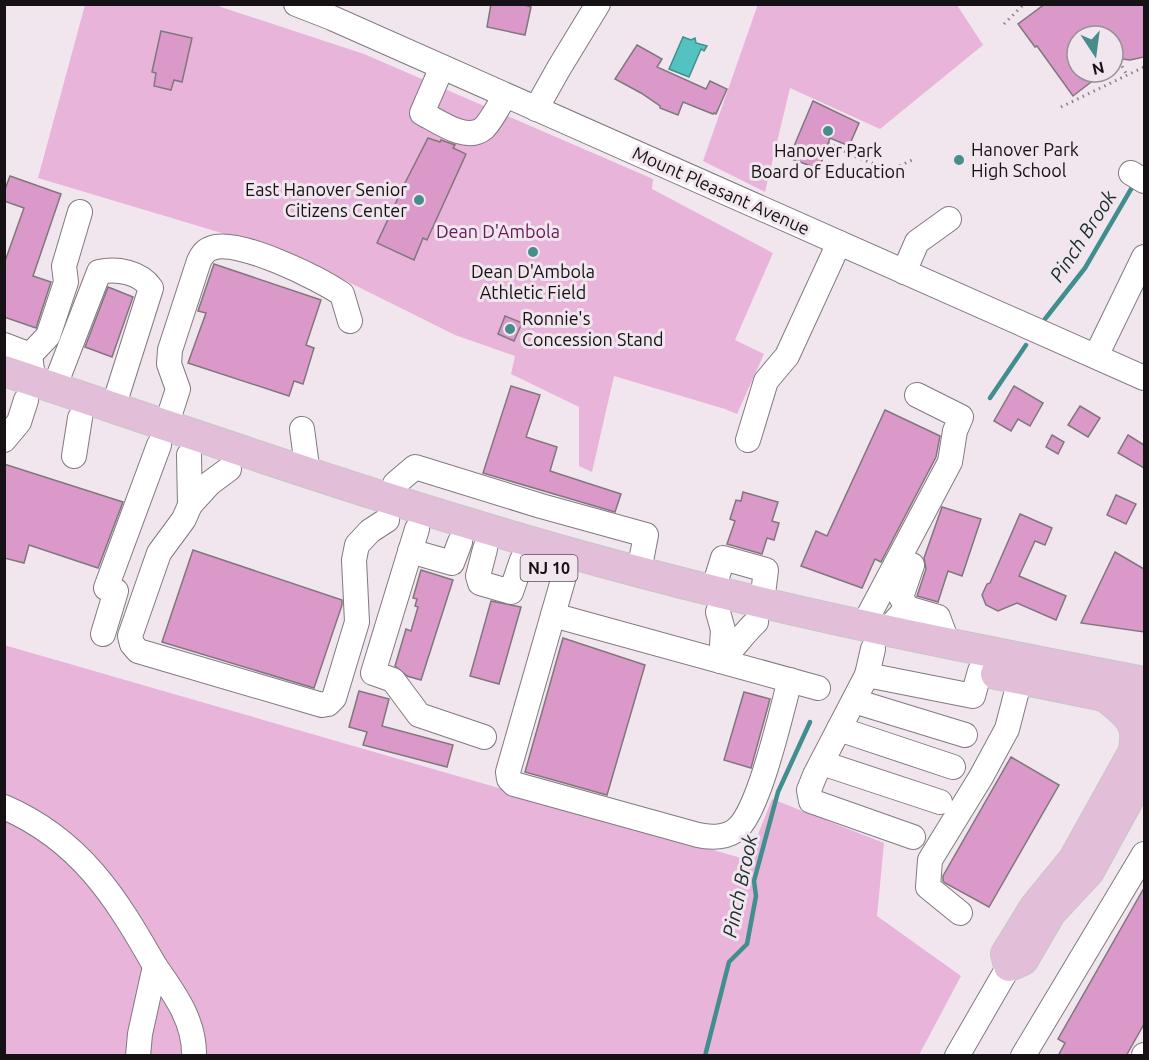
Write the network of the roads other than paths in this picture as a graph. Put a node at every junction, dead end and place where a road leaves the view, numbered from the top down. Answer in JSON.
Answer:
{"nodes":[{"id":1,"x":296,"y":4,"type":"edge"},
{"id":2,"x":598,"y":4,"type":"edge"},
{"id":3,"x":334,"y":11,"type":"edge"},
{"id":4,"x":442,"y":67,"type":"junction"},
{"id":5,"x":506,"y":96,"type":"junction"},
{"id":6,"x":536,"y":109,"type":"junction"},
{"id":7,"x":80,"y":212,"type":"dead end"},
{"id":8,"x":949,"y":219,"type":"dead end"},
{"id":9,"x":838,"y":243,"type":"junction"},
{"id":10,"x":1144,"y":257,"type":"edge"},
{"id":11,"x":904,"y":272,"type":"junction"},
{"id":12,"x":350,"y":321,"type":"dead end"},
{"id":13,"x":4,"y":345,"type":"edge"},
{"id":14,"x":1096,"y":356,"type":"junction"},
{"id":15,"x":4,"y":371,"type":"edge"},
{"id":16,"x":1144,"y":378,"type":"edge"},
{"id":17,"x":30,"y":383,"type":"edge"},
{"id":18,"x":917,"y":395,"type":"dead end"},
{"id":19,"x":113,"y":408,"type":"junction"},
{"id":20,"x":80,"y":418,"type":"junction"},
{"id":21,"x":302,"y":429,"type":"dead end"},
{"id":22,"x":163,"y":435,"type":"junction"},
{"id":23,"x":4,"y":440,"type":"edge"},
{"id":24,"x":748,"y":440,"type":"dead end"},
{"id":25,"x":189,"y":455,"type":"junction"},
{"id":26,"x":74,"y":456,"type":"dead end"},
{"id":27,"x":229,"y":469,"type":"junction"},
{"id":28,"x":308,"y":474,"type":"junction"},
{"id":29,"x":499,"y":493,"type":"junction"},
{"id":30,"x":190,"y":505,"type":"junction"},
{"id":31,"x":541,"y":507,"type":"junction"},
{"id":32,"x":389,"y":510,"type":"junction"},
{"id":33,"x":413,"y":540,"type":"junction"},
{"id":34,"x":477,"y":540,"type":"junction"},
{"id":35,"x":525,"y":551,"type":"junction"},
{"id":36,"x":912,"y":565,"type":"dead end"},
{"id":37,"x":639,"y":571,"type":"junction"},
{"id":38,"x":565,"y":573,"type":"junction"},
{"id":39,"x":716,"y":601,"type":"junction"},
{"id":40,"x":907,"y":608,"type":"junction"},
{"id":41,"x":759,"y":612,"type":"junction"},
{"id":42,"x":553,"y":615,"type":"junction"},
{"id":43,"x":103,"y":634,"type":"dead end"},
{"id":44,"x":948,"y":644,"type":"junction"},
{"id":45,"x":872,"y":645,"type":"junction"},
{"id":46,"x":722,"y":661,"type":"junction"},
{"id":47,"x":1020,"y":679,"type":"junction"},
{"id":48,"x":790,"y":680,"type":"junction"},
{"id":49,"x":1144,"y":684,"type":"edge"},
{"id":50,"x":818,"y":688,"type":"dead end"},
{"id":51,"x":1106,"y":697,"type":"junction"},
{"id":52,"x":854,"y":701,"type":"junction"},
{"id":53,"x":839,"y":729,"type":"junction"},
{"id":54,"x":965,"y":735,"type":"dead end"},
{"id":55,"x":484,"y":737,"type":"dead end"},
{"id":56,"x":822,"y":763,"type":"junction"},
{"id":57,"x":953,"y":767,"type":"dead end"},
{"id":58,"x":1144,"y":775,"type":"edge"},
{"id":59,"x":940,"y":802,"type":"dead end"},
{"id":60,"x":4,"y":807,"type":"edge"},
{"id":61,"x":913,"y":837,"type":"dead end"},
{"id":62,"x":1144,"y":854,"type":"edge"},
{"id":63,"x":960,"y":912,"type":"dead end"},
{"id":64,"x":155,"y":966,"type":"junction"},
{"id":65,"x":1010,"y":966,"type":"junction"},
{"id":66,"x":138,"y":1056,"type":"edge"},
{"id":67,"x":194,"y":1056,"type":"edge"},
{"id":68,"x":957,"y":1056,"type":"edge"},
{"id":69,"x":1023,"y":1056,"type":"edge"}],
"edges":[{"from":1,"to":3,"type":"street","name":"Mount Pleasant Avenue"},
{"from":2,"to":6,"type":"street"},
{"from":3,"to":4,"type":"street","name":"Mount Pleasant Avenue"},
{"from":4,"to":5,"type":"street","name":"Mount Pleasant Avenue"},
{"from":4,"to":5,"type":"street"},
{"from":5,"to":6,"type":"street","name":"Mount Pleasant Avenue"},
{"from":6,"to":9,"type":"street","name":"Mount Pleasant Avenue"},
{"from":7,"to":17,"type":"street"},
{"from":8,"to":11,"type":"street"},
{"from":9,"to":11,"type":"street","name":"Mount Pleasant Avenue"},
{"from":9,"to":24,"type":"street"},
{"from":10,"to":14,"type":"street"},
{"from":11,"to":14,"type":"street","name":"Mount Pleasant Avenue"},
{"from":12,"to":22,"type":"street"},
{"from":13,"to":17,"type":"street"},
{"from":14,"to":16,"type":"street","name":"Mount Pleasant Avenue"},
{"from":15,"to":17,"type":"main road","number":"NJ 10"},
{"from":17,"to":19,"type":"main road","number":"NJ 10"},
{"from":17,"to":19,"type":"street"},
{"from":17,"to":20,"type":"main road","number":"NJ 10"},
{"from":17,"to":23,"type":"street"},
{"from":18,"to":45,"type":"street"},
{"from":19,"to":22,"type":"main road","number":"NJ 10"},
{"from":20,"to":22,"type":"main road","number":"NJ 10"},
{"from":20,"to":26,"type":"street"},
{"from":21,"to":28,"type":"street"},
{"from":22,"to":25,"type":"main road","number":"NJ 10"},
{"from":22,"to":28,"type":"main road","number":"NJ 10"},
{"from":22,"to":43,"type":"street"},
{"from":25,"to":27,"type":"main road","number":"NJ 10"},
{"from":25,"to":30,"type":"street"},
{"from":27,"to":30,"type":"street"},
{"from":27,"to":32,"type":"main road","number":"NJ 10"},
{"from":28,"to":32,"type":"main road","number":"NJ 10"},
{"from":29,"to":31,"type":"street"},
{"from":29,"to":32,"type":"street"},
{"from":29,"to":34,"type":"street"},
{"from":30,"to":32,"type":"street"},
{"from":31,"to":35,"type":"street"},
{"from":31,"to":37,"type":"street"},
{"from":32,"to":33,"type":"main road","number":"NJ 10"},
{"from":32,"to":34,"type":"main road","number":"NJ 10"},
{"from":33,"to":34,"type":"main road","number":"NJ 10"},
{"from":33,"to":55,"type":"street"},
{"from":34,"to":35,"type":"main road","number":"NJ 10"},
{"from":34,"to":35,"type":"street"},
{"from":35,"to":37,"type":"main road","number":"NJ 10"},
{"from":35,"to":38,"type":"main road","number":"NJ 10"},
{"from":36,"to":40,"type":"street"},
{"from":37,"to":39,"type":"main road","number":"NJ 10"},
{"from":38,"to":39,"type":"main road","number":"NJ 10"},
{"from":38,"to":42,"type":"street"},
{"from":39,"to":41,"type":"main road","number":"NJ 10"},
{"from":39,"to":46,"type":"street"},
{"from":40,"to":44,"type":"street"},
{"from":40,"to":45,"type":"street"},
{"from":41,"to":45,"type":"main road","number":"NJ 10"},
{"from":41,"to":46,"type":"street"},
{"from":42,"to":46,"type":"street"},
{"from":42,"to":48,"type":"street"},
{"from":44,"to":45,"type":"main road","number":"NJ 10"},
{"from":44,"to":49,"type":"main road","number":"NJ 10"},
{"from":45,"to":47,"type":"main road","number":"NJ 10"},
{"from":45,"to":52,"type":"street"},
{"from":46,"to":48,"type":"street"},
{"from":47,"to":51,"type":"main road","number":"NJ 10"},
{"from":47,"to":63,"type":"street"},
{"from":48,"to":50,"type":"street"},
{"from":49,"to":51,"type":"main road","number":"NJ 10"},
{"from":51,"to":65,"type":"main road"},
{"from":52,"to":53,"type":"street"},
{"from":52,"to":54,"type":"street"},
{"from":53,"to":56,"type":"street"},
{"from":53,"to":57,"type":"street"},
{"from":56,"to":59,"type":"street"},
{"from":56,"to":61,"type":"street"},
{"from":58,"to":65,"type":"main road"},
{"from":60,"to":64,"type":"street"},
{"from":62,"to":69,"type":"street"},
{"from":64,"to":66,"type":"street"},
{"from":64,"to":67,"type":"street"},
{"from":65,"to":68,"type":"street"}]}
